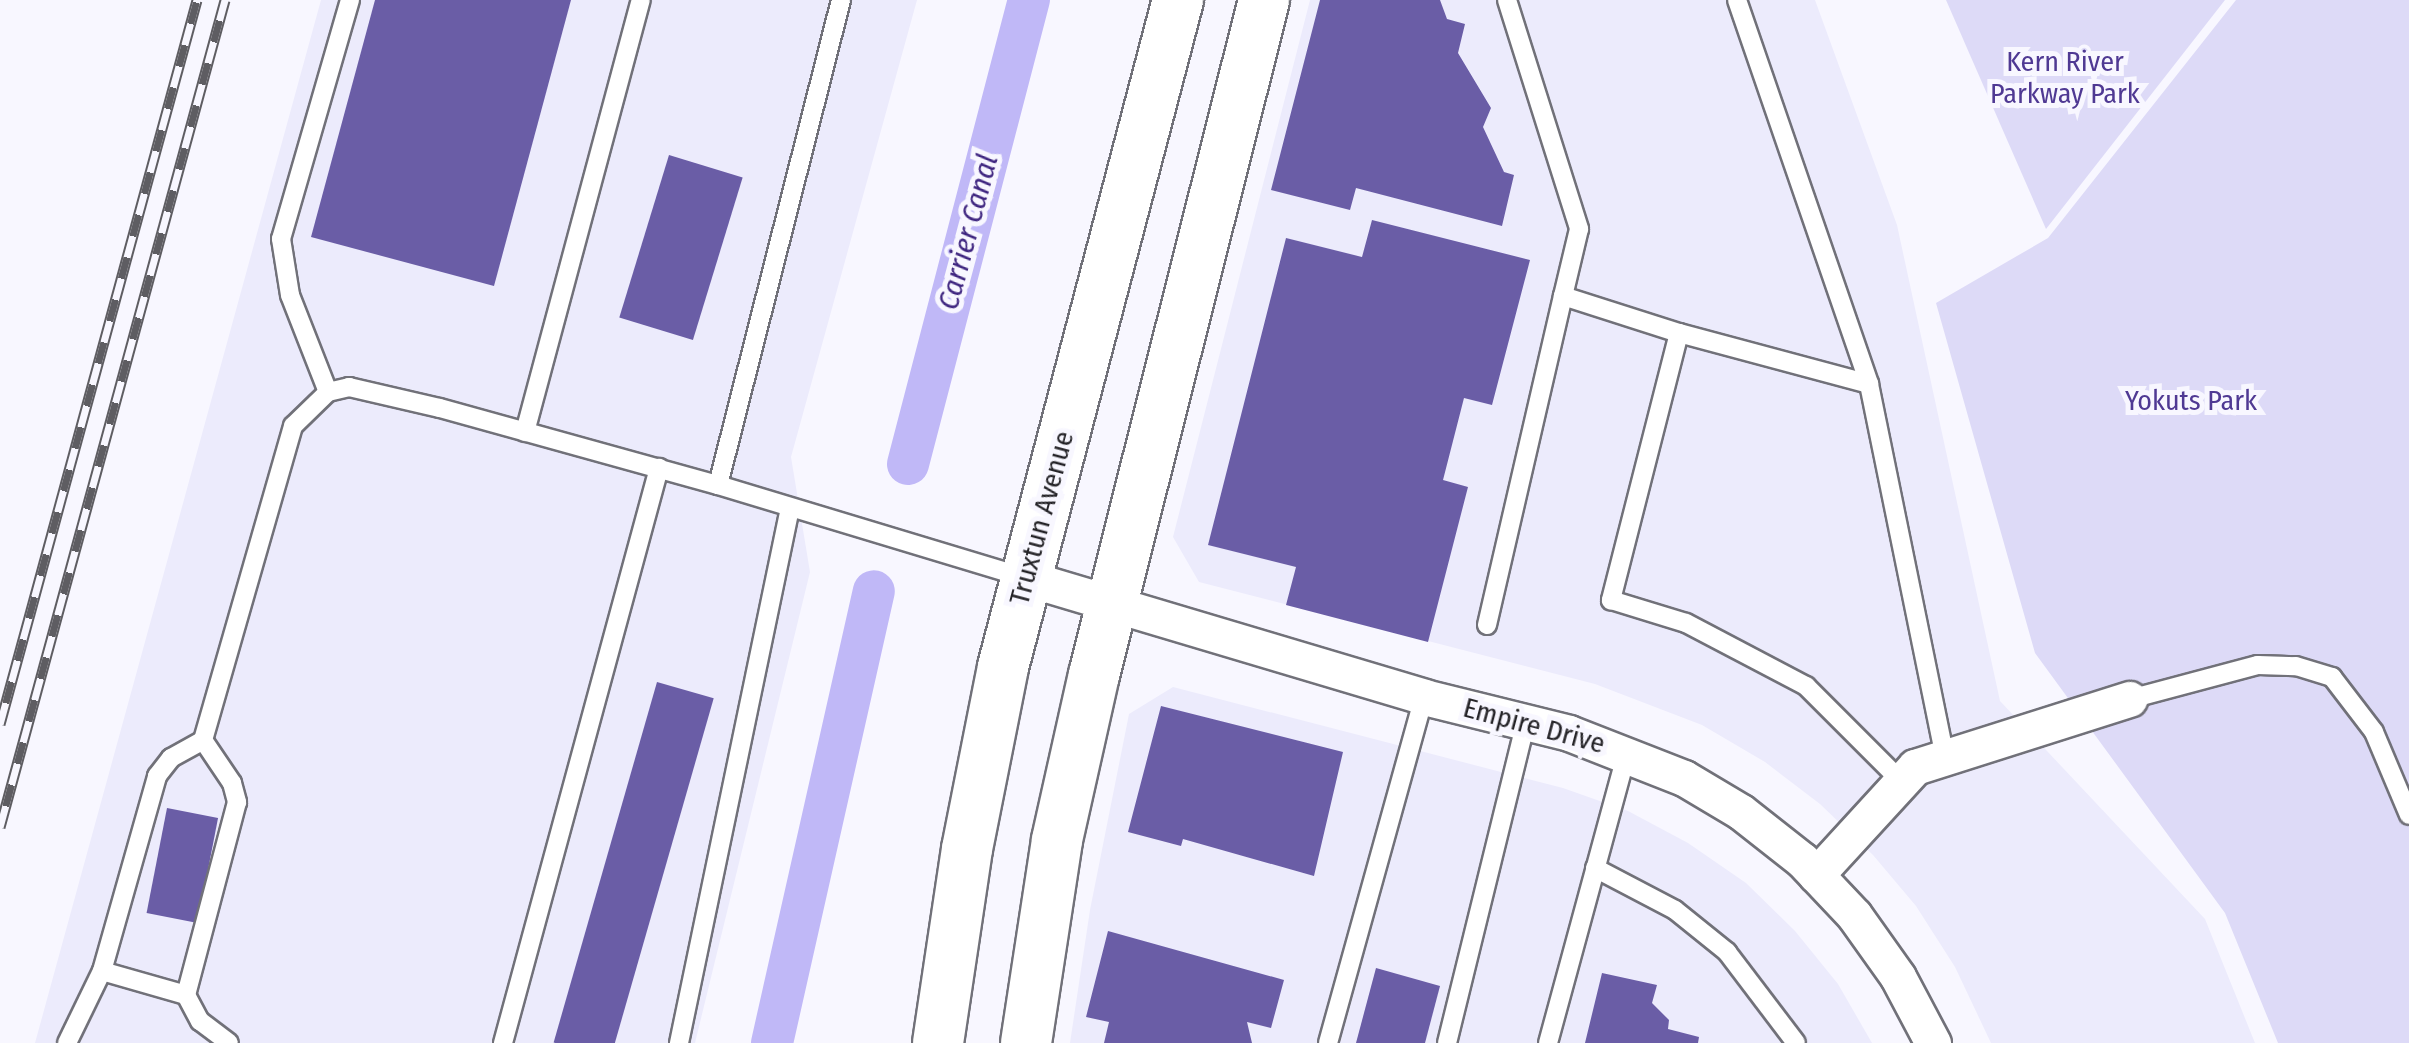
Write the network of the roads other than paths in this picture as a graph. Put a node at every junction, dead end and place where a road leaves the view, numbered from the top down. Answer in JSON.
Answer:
{"nodes":[{"id":1,"x":350,"y":0,"type":"edge"},
{"id":2,"x":641,"y":0,"type":"edge"},
{"id":3,"x":840,"y":0,"type":"edge"},
{"id":4,"x":1178,"y":0,"type":"edge"},
{"id":5,"x":1264,"y":0,"type":"edge"},
{"id":6,"x":1507,"y":0,"type":"edge"},
{"id":7,"x":1737,"y":0,"type":"edge"},
{"id":8,"x":1563,"y":296,"type":"junction"},
{"id":9,"x":1679,"y":332,"type":"junction"},
{"id":10,"x":1869,"y":384,"type":"junction"},
{"id":11,"x":328,"y":392,"type":"junction"},
{"id":12,"x":524,"y":432,"type":"junction"},
{"id":13,"x":659,"y":468,"type":"junction"},
{"id":14,"x":718,"y":485,"type":"junction"},
{"id":15,"x":790,"y":508,"type":"junction"},
{"id":16,"x":1026,"y":578,"type":"junction"},
{"id":17,"x":1114,"y":604,"type":"junction"},
{"id":18,"x":1487,"y":624,"type":"dead end"},
{"id":19,"x":1424,"y":697,"type":"junction"},
{"id":20,"x":2130,"y":700,"type":"joint"},
{"id":21,"x":1526,"y":722,"type":"junction"},
{"id":22,"x":203,"y":740,"type":"junction"},
{"id":23,"x":1627,"y":753,"type":"junction"},
{"id":24,"x":1945,"y":756,"type":"junction"},
{"id":25,"x":1900,"y":781,"type":"junction"},
{"id":26,"x":2409,"y":815,"type":"edge"},
{"id":27,"x":1596,"y":868,"type":"junction"},
{"id":28,"x":1816,"y":875,"type":"junction"},
{"id":29,"x":102,"y":971,"type":"junction"},
{"id":30,"x":186,"y":995,"type":"junction"},
{"id":31,"x":66,"y":1043,"type":"edge"},
{"id":32,"x":230,"y":1043,"type":"edge"},
{"id":33,"x":502,"y":1043,"type":"edge"},
{"id":34,"x":679,"y":1043,"type":"edge"},
{"id":35,"x":938,"y":1043,"type":"edge"},
{"id":36,"x":1026,"y":1043,"type":"edge"},
{"id":37,"x":1328,"y":1043,"type":"edge"},
{"id":38,"x":1446,"y":1043,"type":"edge"},
{"id":39,"x":1548,"y":1043,"type":"edge"},
{"id":40,"x":1796,"y":1043,"type":"edge"},
{"id":41,"x":1933,"y":1043,"type":"edge"}],
"edges":[{"from":1,"to":11,"type":"lane"},
{"from":2,"to":12,"type":"lane"},
{"from":3,"to":14,"type":"lane"},
{"from":4,"to":16,"type":"main road","name":"Truxtun Avenue"},
{"from":5,"to":17,"type":"main road"},
{"from":6,"to":8,"type":"lane"},
{"from":7,"to":10,"type":"lane"},
{"from":8,"to":9,"type":"lane"},
{"from":8,"to":18,"type":"lane"},
{"from":9,"to":10,"type":"lane"},
{"from":9,"to":25,"type":"lane"},
{"from":10,"to":24,"type":"lane"},
{"from":11,"to":12,"type":"lane"},
{"from":11,"to":22,"type":"lane"},
{"from":12,"to":13,"type":"lane"},
{"from":13,"to":14,"type":"lane"},
{"from":13,"to":33,"type":"lane"},
{"from":14,"to":15,"type":"lane"},
{"from":15,"to":16,"type":"lane"},
{"from":15,"to":34,"type":"lane"},
{"from":16,"to":17,"type":"street","name":"Empire Drive"},
{"from":16,"to":35,"type":"main road","name":"Truxtun Avenue"},
{"from":17,"to":19,"type":"street","name":"Empire Drive"},
{"from":17,"to":36,"type":"main road"},
{"from":19,"to":21,"type":"street","name":"Empire Drive"},
{"from":19,"to":37,"type":"lane"},
{"from":20,"to":24,"type":"street"},
{"from":20,"to":26,"type":"lane"},
{"from":21,"to":23,"type":"street","name":"Empire Drive"},
{"from":21,"to":38,"type":"lane"},
{"from":22,"to":29,"type":"lane"},
{"from":22,"to":30,"type":"lane"},
{"from":23,"to":27,"type":"lane"},
{"from":23,"to":28,"type":"street","name":"Empire Drive"},
{"from":24,"to":25,"type":"street"},
{"from":25,"to":28,"type":"street"},
{"from":27,"to":39,"type":"lane"},
{"from":27,"to":40,"type":"lane"},
{"from":28,"to":41,"type":"street","name":"Empire Drive"},
{"from":29,"to":30,"type":"lane"},
{"from":29,"to":31,"type":"lane"},
{"from":30,"to":32,"type":"lane"}]}
